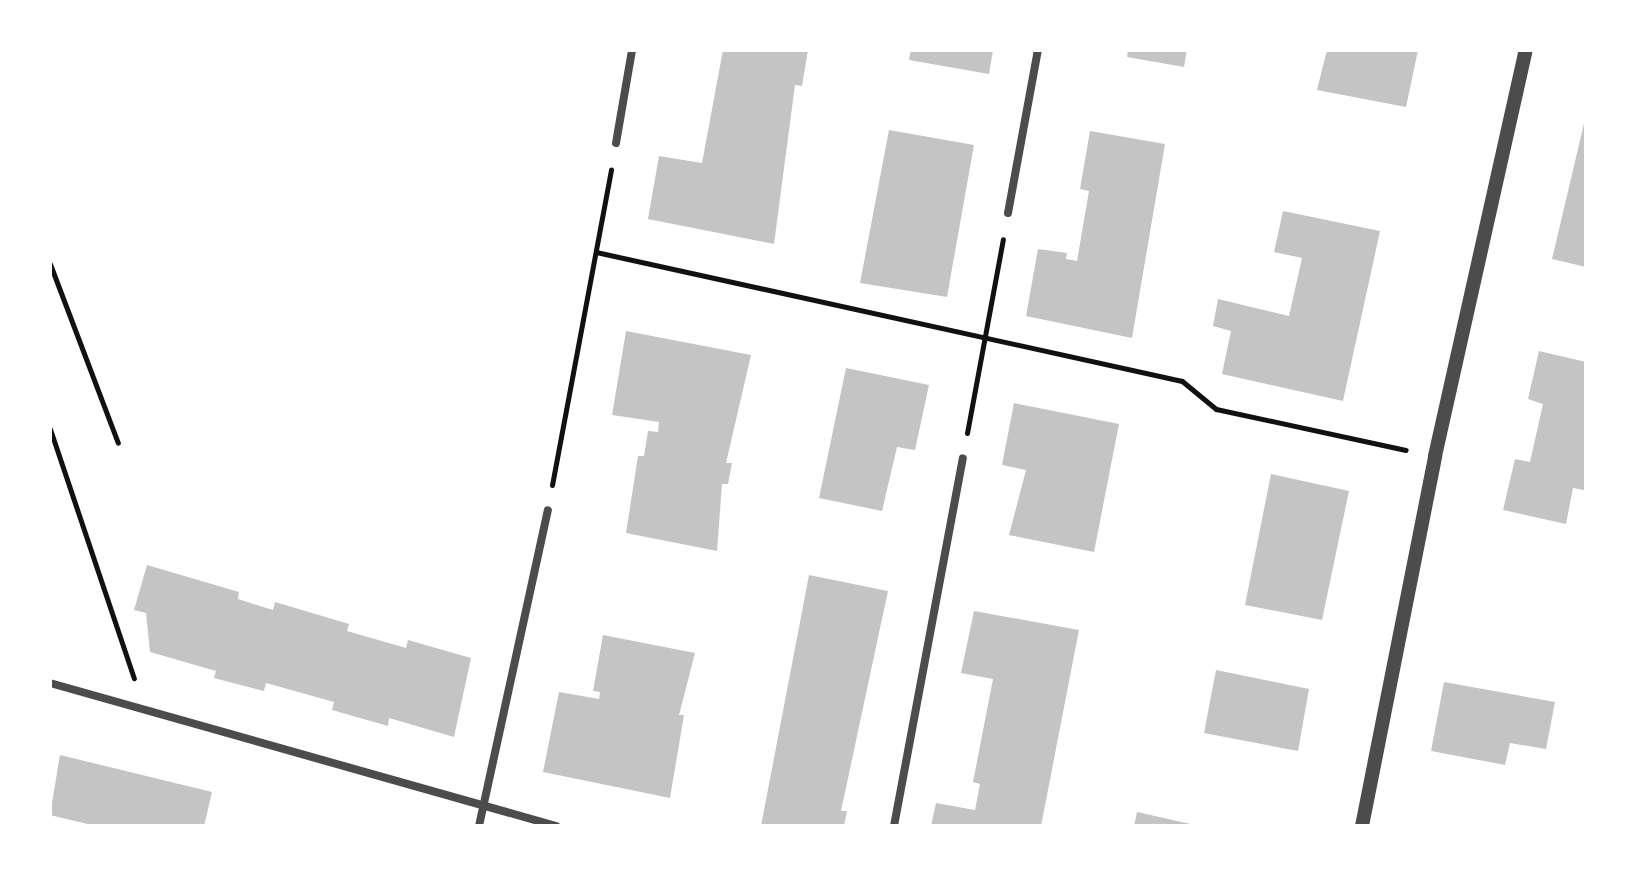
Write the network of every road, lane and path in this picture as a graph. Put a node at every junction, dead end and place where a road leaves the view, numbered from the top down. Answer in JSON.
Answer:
{"nodes":[{"id":1,"x":632,"y":50,"type":"edge"},
{"id":2,"x":1038,"y":50,"type":"edge"},
{"id":3,"x":1526,"y":50,"type":"edge"},
{"id":4,"x":616,"y":143,"type":"joint"},
{"id":5,"x":1008,"y":213,"type":"joint"},
{"id":6,"x":596,"y":252,"type":"junction"},
{"id":7,"x":50,"y":264,"type":"edge"},
{"id":8,"x":985,"y":338,"type":"junction"},
{"id":9,"x":50,"y":429,"type":"edge"},
{"id":10,"x":118,"y":443,"type":"dead end"},
{"id":11,"x":1435,"y":456,"type":"junction"},
{"id":12,"x":963,"y":458,"type":"joint"},
{"id":13,"x":548,"y":510,"type":"joint"},
{"id":14,"x":50,"y":683,"type":"edge"},
{"id":15,"x":145,"y":710,"type":"junction"},
{"id":16,"x":484,"y":806,"type":"junction"},
{"id":17,"x":479,"y":826,"type":"edge"},
{"id":18,"x":556,"y":826,"type":"edge"},
{"id":19,"x":894,"y":826,"type":"edge"},
{"id":20,"x":1362,"y":826,"type":"edge"}],
"edges":[{"from":1,"to":4,"type":"street"},
{"from":2,"to":5,"type":"street"},
{"from":3,"to":11,"type":"street"},
{"from":4,"to":6,"type":"path"},
{"from":5,"to":8,"type":"path"},
{"from":6,"to":8,"type":"path"},
{"from":6,"to":13,"type":"path"},
{"from":7,"to":10,"type":"path"},
{"from":8,"to":11,"type":"path"},
{"from":8,"to":12,"type":"path"},
{"from":9,"to":15,"type":"path"},
{"from":11,"to":20,"type":"street"},
{"from":12,"to":19,"type":"street"},
{"from":13,"to":16,"type":"street"},
{"from":14,"to":15,"type":"street"},
{"from":15,"to":16,"type":"street"},
{"from":16,"to":17,"type":"street"},
{"from":16,"to":18,"type":"street"}]}
